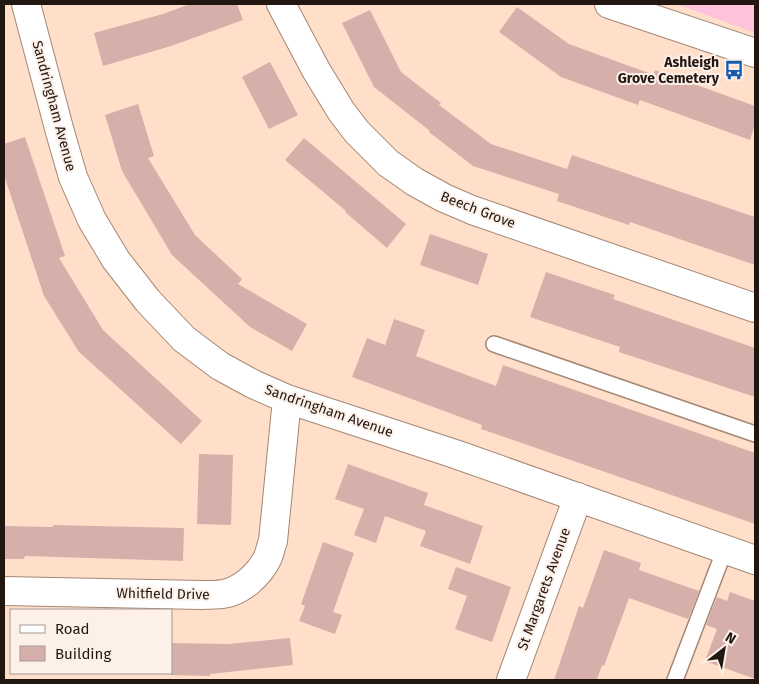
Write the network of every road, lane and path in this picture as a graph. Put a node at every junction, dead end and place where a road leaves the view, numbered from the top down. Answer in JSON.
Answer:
{"nodes":[{"id":1,"x":26,"y":4,"type":"edge"},
{"id":2,"x":281,"y":4,"type":"edge"},
{"id":3,"x":609,"y":4,"type":"edge"},
{"id":4,"x":755,"y":53,"type":"edge"},
{"id":5,"x":755,"y":308,"type":"edge"},
{"id":6,"x":494,"y":344,"type":"dead end"},
{"id":7,"x":287,"y":399,"type":"junction"},
{"id":8,"x":755,"y":434,"type":"edge"},
{"id":9,"x":578,"y":497,"type":"junction"},
{"id":10,"x":724,"y":549,"type":"junction"},
{"id":11,"x":755,"y":560,"type":"edge"},
{"id":12,"x":4,"y":591,"type":"edge"},
{"id":13,"x":511,"y":680,"type":"edge"},
{"id":14,"x":675,"y":680,"type":"edge"}],
"edges":[{"from":1,"to":7,"type":"street","name":"Sandringham Avenue"},
{"from":2,"to":5,"type":"street","name":"Beech Grove"},
{"from":3,"to":4,"type":"street"},
{"from":6,"to":8,"type":"lane"},
{"from":7,"to":9,"type":"street","name":"Sandringham Avenue"},
{"from":7,"to":12,"type":"street","name":"Whitfield Drive"},
{"from":9,"to":10,"type":"street","name":"Sandringham Avenue"},
{"from":9,"to":13,"type":"street","name":"St Margarets Avenue"},
{"from":10,"to":11,"type":"street","name":"Sandringham Avenue"},
{"from":10,"to":14,"type":"lane"}]}
